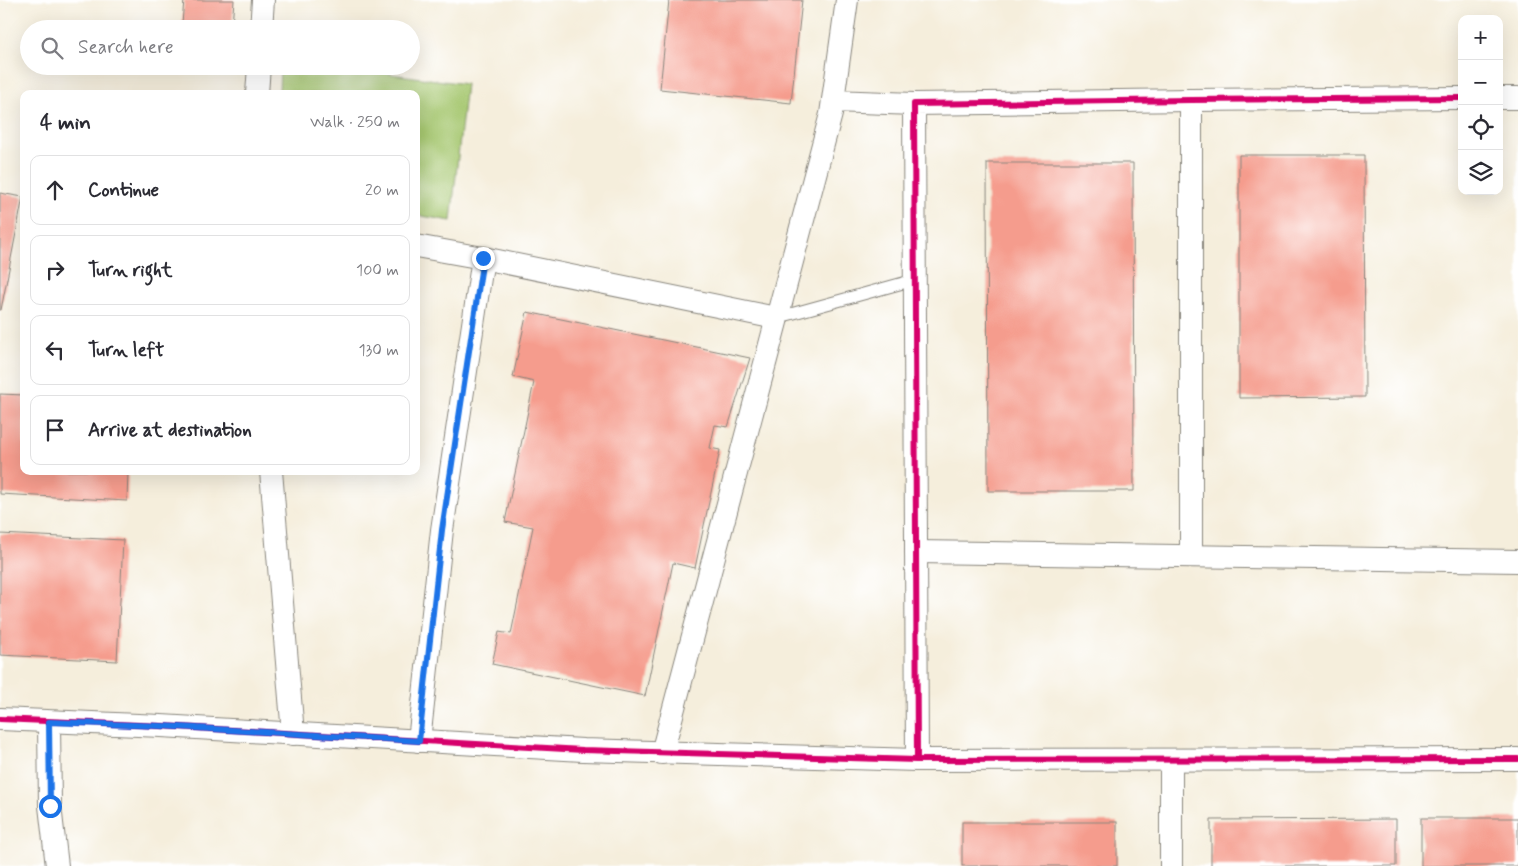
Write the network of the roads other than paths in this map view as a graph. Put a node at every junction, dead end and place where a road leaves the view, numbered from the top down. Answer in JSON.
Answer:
{"nodes":[{"id":1,"x":263,"y":0,"type":"edge"},
{"id":2,"x":847,"y":0,"type":"edge"},
{"id":3,"x":262,"y":20,"type":"edge"},
{"id":4,"x":258,"y":75,"type":"edge"},
{"id":5,"x":257,"y":90,"type":"edge"},
{"id":6,"x":1458,"y":98,"type":"edge"},
{"id":7,"x":1503,"y":98,"type":"edge"},
{"id":8,"x":1518,"y":98,"type":"edge"},
{"id":9,"x":1191,"y":100,"type":"junction"},
{"id":10,"x":833,"y":101,"type":"junction"},
{"id":11,"x":914,"y":104,"type":"junction"},
{"id":12,"x":420,"y":247,"type":"edge"},
{"id":13,"x":483,"y":258,"type":"junction"},
{"id":14,"x":914,"y":280,"type":"junction"},
{"id":15,"x":776,"y":318,"type":"junction"},
{"id":16,"x":271,"y":475,"type":"edge"},
{"id":17,"x":916,"y":552,"type":"junction"},
{"id":18,"x":1191,"y":556,"type":"junction"},
{"id":19,"x":1518,"y":561,"type":"edge"},
{"id":20,"x":0,"y":719,"type":"edge"},
{"id":21,"x":49,"y":722,"type":"junction"},
{"id":22,"x":293,"y":734,"type":"junction"},
{"id":23,"x":419,"y":741,"type":"junction"},
{"id":24,"x":662,"y":753,"type":"junction"},
{"id":25,"x":1518,"y":759,"type":"edge"},
{"id":26,"x":917,"y":760,"type":"junction"},
{"id":27,"x":1171,"y":760,"type":"junction"},
{"id":28,"x":57,"y":866,"type":"edge"},
{"id":29,"x":1171,"y":866,"type":"edge"}],
"edges":[{"from":1,"to":3,"type":"street"},
{"from":2,"to":10,"type":"street"},
{"from":4,"to":5,"type":"street"},
{"from":6,"to":9,"type":"street"},
{"from":7,"to":8,"type":"street"},
{"from":9,"to":11,"type":"street"},
{"from":9,"to":18,"type":"street"},
{"from":10,"to":11,"type":"street"},
{"from":10,"to":15,"type":"street"},
{"from":11,"to":14,"type":"street"},
{"from":12,"to":13,"type":"street"},
{"from":13,"to":15,"type":"street"},
{"from":13,"to":23,"type":"street"},
{"from":14,"to":15,"type":"lane"},
{"from":14,"to":17,"type":"street"},
{"from":15,"to":24,"type":"street"},
{"from":16,"to":22,"type":"street"},
{"from":17,"to":18,"type":"street"},
{"from":17,"to":26,"type":"street"},
{"from":18,"to":19,"type":"street"},
{"from":20,"to":21,"type":"street"},
{"from":21,"to":22,"type":"street"},
{"from":21,"to":28,"type":"street"},
{"from":22,"to":23,"type":"street"},
{"from":23,"to":24,"type":"street"},
{"from":24,"to":26,"type":"street"},
{"from":25,"to":27,"type":"street"},
{"from":26,"to":27,"type":"street"},
{"from":27,"to":29,"type":"street"}]}
